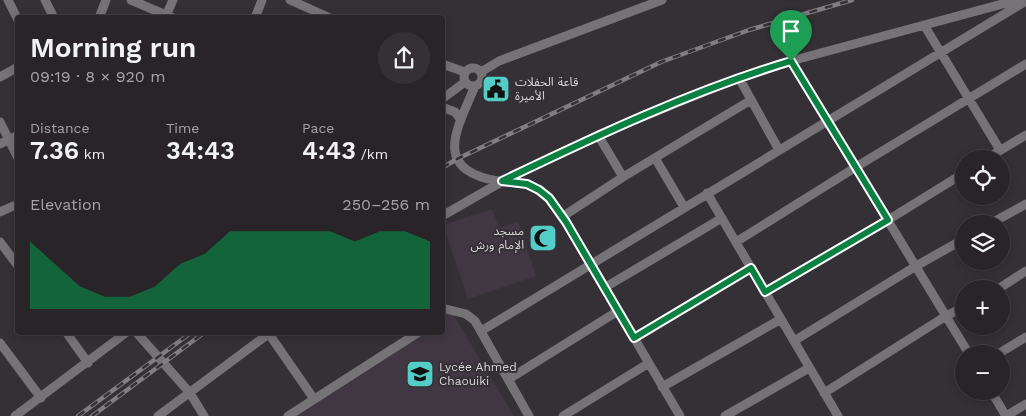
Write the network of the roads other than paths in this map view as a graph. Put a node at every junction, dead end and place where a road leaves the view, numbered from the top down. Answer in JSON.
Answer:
{"nodes":[{"id":1,"x":19,"y":0,"type":"edge"},
{"id":2,"x":46,"y":0,"type":"edge"},
{"id":3,"x":106,"y":0,"type":"edge"},
{"id":4,"x":131,"y":0,"type":"edge"},
{"id":5,"x":173,"y":0,"type":"edge"},
{"id":6,"x":262,"y":0,"type":"edge"},
{"id":7,"x":290,"y":0,"type":"edge"},
{"id":8,"x":662,"y":0,"type":"edge"},
{"id":9,"x":1017,"y":0,"type":"edge"},
{"id":10,"x":1026,"y":1,"type":"edge"},
{"id":11,"x":9,"y":2,"type":"edge"},
{"id":12,"x":16,"y":15,"type":"edge"},
{"id":13,"x":53,"y":15,"type":"edge"},
{"id":14,"x":100,"y":15,"type":"edge"},
{"id":15,"x":164,"y":15,"type":"edge"},
{"id":16,"x":169,"y":15,"type":"edge"},
{"id":17,"x":256,"y":15,"type":"edge"},
{"id":18,"x":323,"y":15,"type":"edge"},
{"id":19,"x":924,"y":25,"type":"junction"},
{"id":20,"x":940,"y":51,"type":"junction"},
{"id":21,"x":791,"y":61,"type":"junction"},
{"id":22,"x":1026,"y":64,"type":"edge"},
{"id":23,"x":445,"y":66,"type":"edge"},
{"id":24,"x":15,"y":69,"type":"edge"},
{"id":25,"x":481,"y":72,"type":"junction"},
{"id":26,"x":0,"y":77,"type":"edge"},
{"id":27,"x":465,"y":77,"type":"junction"},
{"id":28,"x":739,"y":78,"type":"junction"},
{"id":29,"x":475,"y":86,"type":"junction"},
{"id":30,"x":445,"y":96,"type":"edge"},
{"id":31,"x":970,"y":99,"type":"junction"},
{"id":32,"x":751,"y":100,"type":"junction"},
{"id":33,"x":445,"y":108,"type":"edge"},
{"id":34,"x":461,"y":120,"type":"junction"},
{"id":35,"x":828,"y":120,"type":"junction"},
{"id":36,"x":0,"y":122,"type":"edge"},
{"id":37,"x":598,"y":135,"type":"junction"},
{"id":38,"x":1026,"y":135,"type":"edge"},
{"id":39,"x":4,"y":142,"type":"edge"},
{"id":40,"x":779,"y":150,"type":"junction"},
{"id":41,"x":1000,"y":150,"type":"joint"},
{"id":42,"x":15,"y":155,"type":"edge"},
{"id":43,"x":655,"y":158,"type":"junction"},
{"id":44,"x":856,"y":167,"type":"junction"},
{"id":45,"x":623,"y":177,"type":"junction"},
{"id":46,"x":955,"y":179,"type":"edge"},
{"id":47,"x":502,"y":181,"type":"junction"},
{"id":48,"x":707,"y":193,"type":"junction"},
{"id":49,"x":1026,"y":204,"type":"edge"},
{"id":50,"x":15,"y":205,"type":"edge"},
{"id":51,"x":684,"y":207,"type":"junction"},
{"id":52,"x":0,"y":212,"type":"edge"},
{"id":53,"x":445,"y":214,"type":"edge"},
{"id":54,"x":1006,"y":215,"type":"edge"},
{"id":55,"x":562,"y":217,"type":"junction"},
{"id":56,"x":722,"y":218,"type":"junction"},
{"id":57,"x":888,"y":220,"type":"junction"},
{"id":58,"x":0,"y":242,"type":"edge"},
{"id":59,"x":736,"y":242,"type":"junction"},
{"id":60,"x":955,"y":244,"type":"edge"},
{"id":61,"x":15,"y":262,"type":"edge"},
{"id":62,"x":590,"y":265,"type":"junction"},
{"id":63,"x":916,"y":266,"type":"junction"},
{"id":64,"x":751,"y":268,"type":"junction"},
{"id":65,"x":1026,"y":271,"type":"edge"},
{"id":66,"x":1010,"y":281,"type":"edge"},
{"id":67,"x":604,"y":288,"type":"junction"},
{"id":68,"x":765,"y":292,"type":"junction"},
{"id":69,"x":445,"y":309,"type":"edge"},
{"id":70,"x":453,"y":311,"type":"junction"},
{"id":71,"x":618,"y":311,"type":"junction"},
{"id":72,"x":955,"y":312,"type":"edge"},
{"id":73,"x":445,"y":316,"type":"edge"},
{"id":74,"x":946,"y":316,"type":"junction"},
{"id":75,"x":781,"y":319,"type":"junction"},
{"id":76,"x":481,"y":332,"type":"junction"},
{"id":77,"x":68,"y":335,"type":"edge"},
{"id":78,"x":123,"y":335,"type":"edge"},
{"id":79,"x":139,"y":335,"type":"edge"},
{"id":80,"x":267,"y":335,"type":"edge"},
{"id":81,"x":271,"y":335,"type":"edge"},
{"id":82,"x":414,"y":335,"type":"edge"},
{"id":83,"x":1026,"y":337,"type":"edge"},
{"id":84,"x":634,"y":338,"type":"junction"},
{"id":85,"x":794,"y":341,"type":"junction"},
{"id":86,"x":964,"y":345,"type":"edge"},
{"id":87,"x":1,"y":347,"type":"edge"},
{"id":88,"x":1010,"y":347,"type":"edge"},
{"id":89,"x":88,"y":363,"type":"junction"},
{"id":90,"x":648,"y":363,"type":"junction"},
{"id":91,"x":809,"y":368,"type":"junction"},
{"id":92,"x":509,"y":379,"type":"junction"},
{"id":93,"x":662,"y":387,"type":"junction"},
{"id":94,"x":190,"y":393,"type":"junction"},
{"id":95,"x":824,"y":393,"type":"junction"},
{"id":96,"x":41,"y":398,"type":"junction"},
{"id":97,"x":314,"y":399,"type":"junction"},
{"id":98,"x":996,"y":400,"type":"edge"},
{"id":99,"x":1026,"y":404,"type":"edge"},
{"id":100,"x":676,"y":415,"type":"edge"},
{"id":101,"x":16,"y":416,"type":"edge"},
{"id":102,"x":158,"y":416,"type":"edge"},
{"id":103,"x":204,"y":416,"type":"edge"},
{"id":104,"x":288,"y":416,"type":"edge"},
{"id":105,"x":529,"y":416,"type":"edge"},
{"id":106,"x":563,"y":416,"type":"edge"},
{"id":107,"x":725,"y":416,"type":"edge"},
{"id":108,"x":838,"y":416,"type":"edge"},
{"id":109,"x":1006,"y":416,"type":"edge"}],
"edges":[{"from":1,"to":11,"type":"street"},
{"from":2,"to":13,"type":"street"},
{"from":3,"to":14,"type":"street"},
{"from":4,"to":15,"type":"street"},
{"from":5,"to":16,"type":"street"},
{"from":6,"to":17,"type":"street"},
{"from":7,"to":18,"type":"street"},
{"from":8,"to":25,"type":"street"},
{"from":9,"to":19,"type":"street"},
{"from":10,"to":20,"type":"street"},
{"from":11,"to":12,"type":"street"},
{"from":19,"to":20,"type":"street"},
{"from":19,"to":21,"type":"street"},
{"from":20,"to":31,"type":"street"},
{"from":20,"to":35,"type":"street"},
{"from":21,"to":28,"type":"street"},
{"from":21,"to":35,"type":"street"},
{"from":22,"to":31,"type":"street"},
{"from":23,"to":27,"type":"street"},
{"from":24,"to":26,"type":"street"},
{"from":25,"to":27,"type":"street"},
{"from":25,"to":29,"type":"street"},
{"from":27,"to":29,"type":"street"},
{"from":27,"to":30,"type":"street"},
{"from":28,"to":32,"type":"street"},
{"from":28,"to":37,"type":"street"},
{"from":29,"to":34,"type":"street"},
{"from":31,"to":41,"type":"street"},
{"from":31,"to":44,"type":"street"},
{"from":32,"to":40,"type":"street"},
{"from":32,"to":43,"type":"street"},
{"from":33,"to":34,"type":"street"},
{"from":34,"to":47,"type":"street"},
{"from":35,"to":40,"type":"street"},
{"from":35,"to":44,"type":"street"},
{"from":36,"to":39,"type":"street"},
{"from":37,"to":45,"type":"street"},
{"from":37,"to":47,"type":"street"},
{"from":38,"to":41,"type":"street"},
{"from":39,"to":42,"type":"street"},
{"from":40,"to":48,"type":"street"},
{"from":43,"to":45,"type":"street"},
{"from":43,"to":51,"type":"street"},
{"from":44,"to":57,"type":"street"},
{"from":44,"to":59,"type":"street"},
{"from":45,"to":55,"type":"street"},
{"from":46,"to":57,"type":"street"},
{"from":47,"to":53,"type":"street"},
{"from":47,"to":55,"type":"street"},
{"from":48,"to":51,"type":"street"},
{"from":48,"to":56,"type":"street"},
{"from":49,"to":54,"type":"street"},
{"from":50,"to":52,"type":"street"},
{"from":51,"to":62,"type":"street"},
{"from":55,"to":62,"type":"street"},
{"from":56,"to":59,"type":"street"},
{"from":56,"to":67,"type":"street"},
{"from":57,"to":63,"type":"street"},
{"from":57,"to":68,"type":"street"},
{"from":58,"to":61,"type":"street"},
{"from":59,"to":64,"type":"street"},
{"from":60,"to":63,"type":"street"},
{"from":62,"to":67,"type":"street"},
{"from":62,"to":76,"type":"street"},
{"from":63,"to":74,"type":"street"},
{"from":63,"to":85,"type":"street"},
{"from":64,"to":68,"type":"street"},
{"from":64,"to":84,"type":"street"},
{"from":65,"to":66,"type":"street"},
{"from":67,"to":71,"type":"street"},
{"from":68,"to":75,"type":"street"},
{"from":69,"to":70,"type":"street"},
{"from":70,"to":73,"type":"street"},
{"from":70,"to":76,"type":"street"},
{"from":71,"to":84,"type":"street"},
{"from":71,"to":92,"type":"street"},
{"from":72,"to":74,"type":"street"},
{"from":74,"to":86,"type":"street"},
{"from":74,"to":95,"type":"street"},
{"from":75,"to":85,"type":"street"},
{"from":75,"to":93,"type":"street"},
{"from":76,"to":92,"type":"street"},
{"from":77,"to":89,"type":"street"},
{"from":78,"to":89,"type":"street"},
{"from":79,"to":94,"type":"street"},
{"from":80,"to":94,"type":"street"},
{"from":81,"to":97,"type":"street"},
{"from":82,"to":97,"type":"street"},
{"from":83,"to":88,"type":"street"},
{"from":84,"to":90,"type":"street"},
{"from":85,"to":91,"type":"street"},
{"from":87,"to":96,"type":"street"},
{"from":89,"to":96,"type":"street"},
{"from":90,"to":93,"type":"street"},
{"from":90,"to":106,"type":"street"},
{"from":91,"to":95,"type":"street"},
{"from":91,"to":107,"type":"street"},
{"from":92,"to":105,"type":"street"},
{"from":93,"to":100,"type":"street"},
{"from":94,"to":102,"type":"street"},
{"from":94,"to":103,"type":"street"},
{"from":95,"to":108,"type":"street"},
{"from":96,"to":101,"type":"street"},
{"from":97,"to":104,"type":"street"},
{"from":98,"to":109,"type":"street"},
{"from":99,"to":109,"type":"street"}]}
